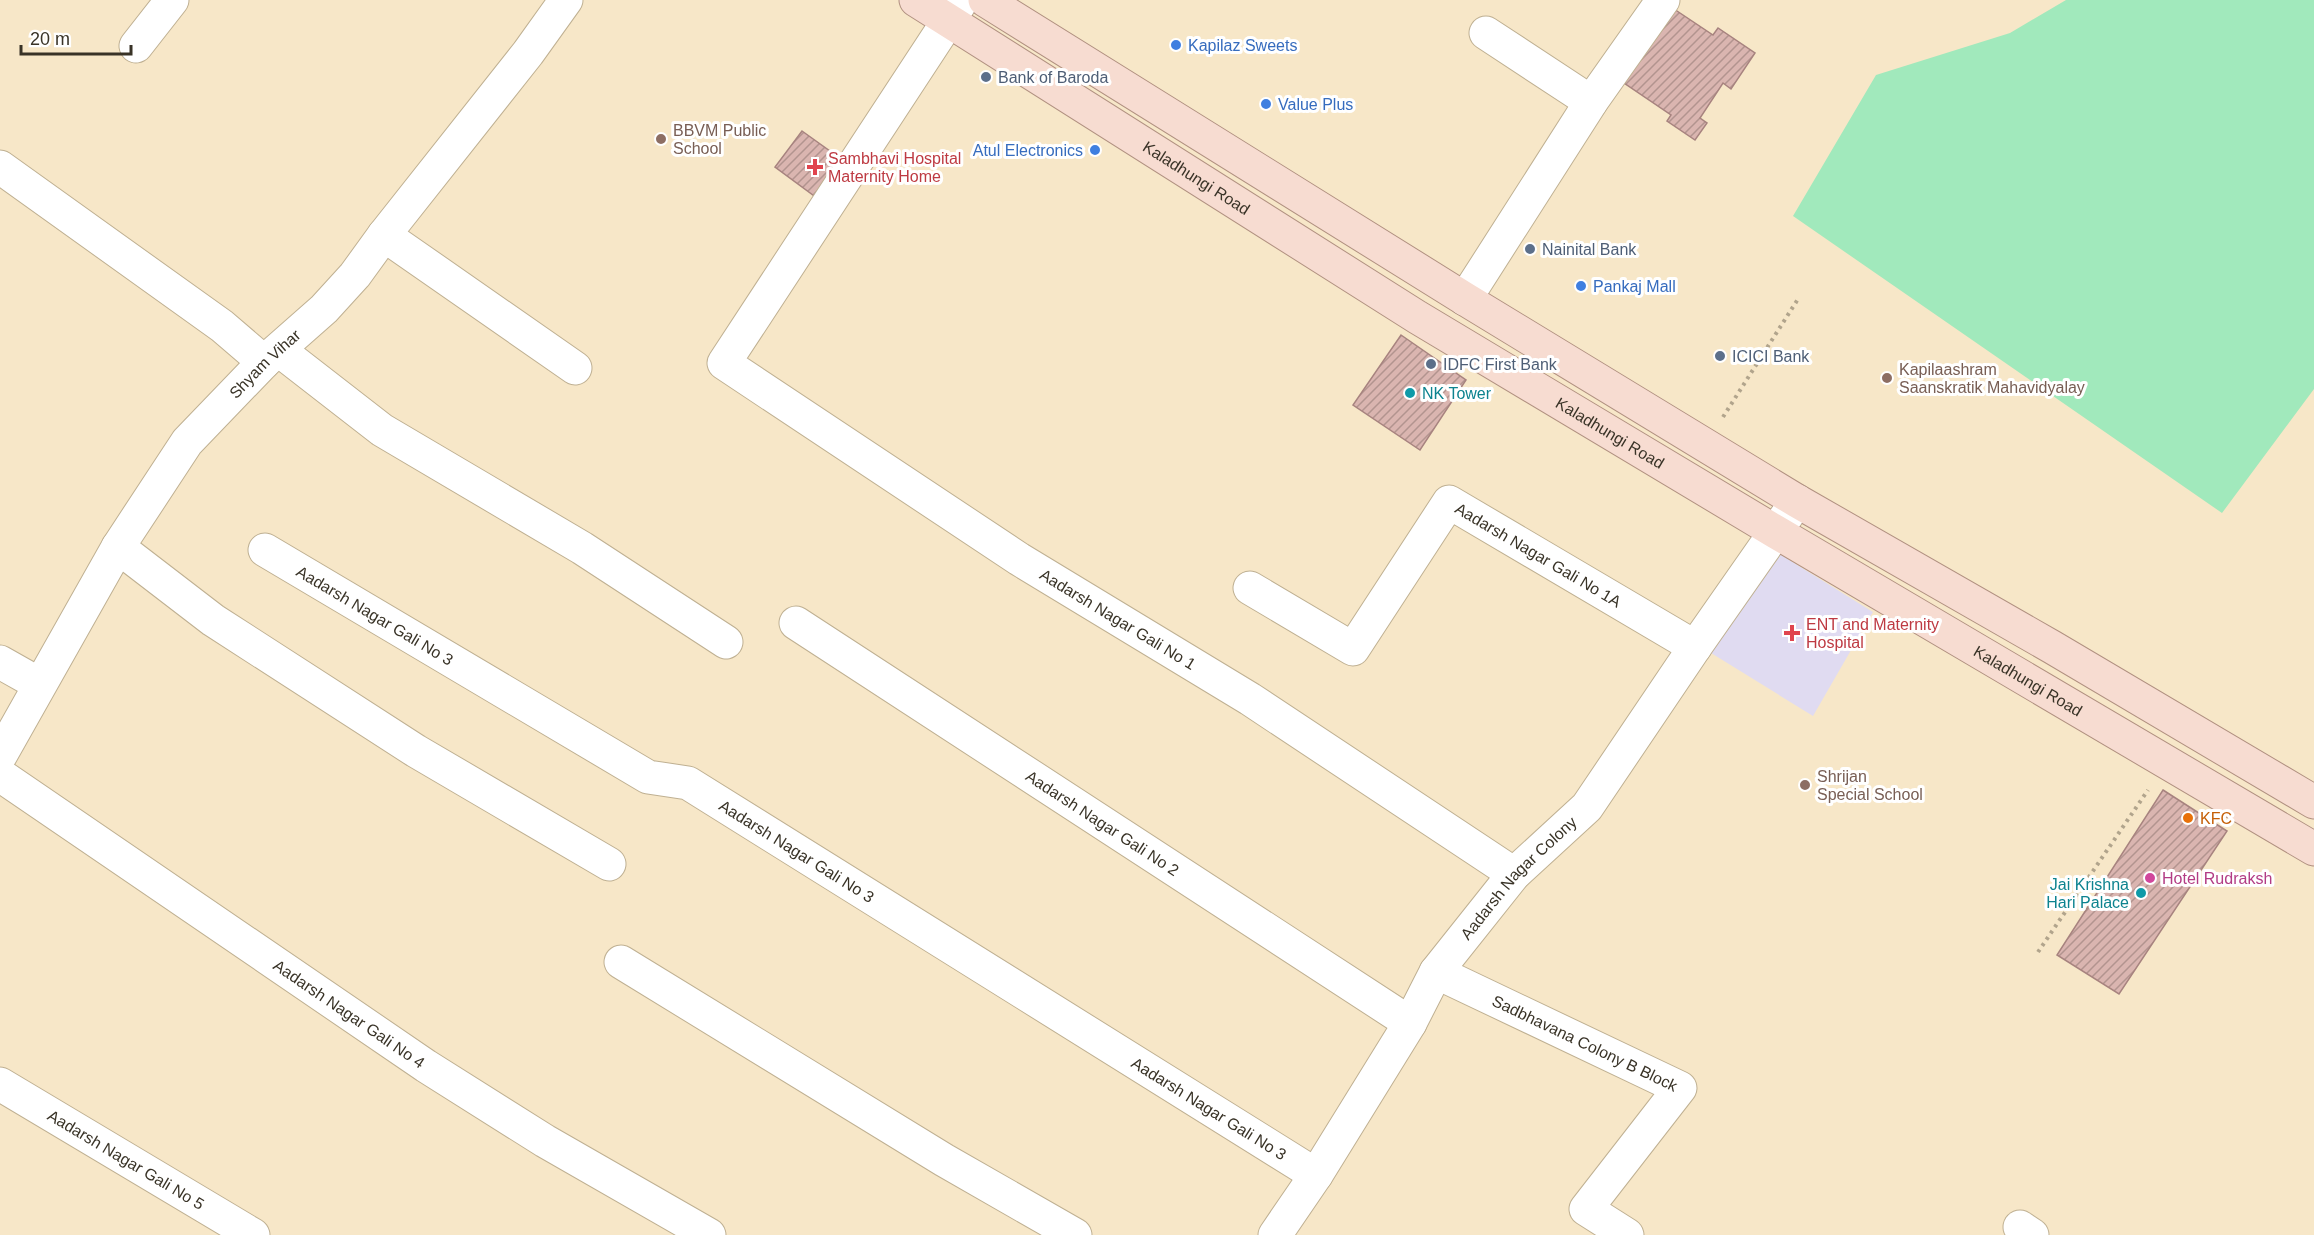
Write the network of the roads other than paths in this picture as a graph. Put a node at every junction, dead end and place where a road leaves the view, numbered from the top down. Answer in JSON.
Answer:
{"nodes":[{"id":1,"x":172,"y":0,"type":"edge"},
{"id":2,"x":566,"y":0,"type":"edge"},
{"id":3,"x":916,"y":0,"type":"edge"},
{"id":4,"x":985,"y":0,"type":"edge"},
{"id":5,"x":1663,"y":0,"type":"edge"},
{"id":6,"x":956,"y":10,"type":"edge"},
{"id":7,"x":1486,"y":33,"type":"dead end"},
{"id":8,"x":136,"y":46,"type":"dead end"},
{"id":9,"x":1591,"y":102,"type":"junction"},
{"id":10,"x":0,"y":167,"type":"edge"},
{"id":11,"x":384,"y":235,"type":"junction"},
{"id":12,"x":1436,"y":281,"type":"junction"},
{"id":13,"x":1465,"y":299,"type":"junction"},
{"id":14,"x":1417,"y":317,"type":"junction"},
{"id":15,"x":271,"y":356,"type":"junction"},
{"id":16,"x":575,"y":368,"type":"dead end"},
{"id":17,"x":1797,"y":501,"type":"junction"},
{"id":18,"x":1776,"y":532,"type":"junction"},
{"id":19,"x":118,"y":547,"type":"junction"},
{"id":20,"x":265,"y":550,"type":"dead end"},
{"id":21,"x":1250,"y":588,"type":"dead end"},
{"id":22,"x":796,"y":623,"type":"dead end"},
{"id":23,"x":726,"y":642,"type":"dead end"},
{"id":24,"x":1695,"y":647,"type":"junction"},
{"id":25,"x":0,"y":662,"type":"edge"},
{"id":26,"x":39,"y":684,"type":"junction"},
{"id":27,"x":0,"y":756,"type":"edge"},
{"id":28,"x":0,"y":775,"type":"edge"},
{"id":29,"x":2314,"y":802,"type":"edge"},
{"id":30,"x":2314,"y":849,"type":"edge"},
{"id":31,"x":609,"y":864,"type":"dead end"},
{"id":32,"x":1514,"y":874,"type":"junction"},
{"id":33,"x":621,"y":962,"type":"dead end"},
{"id":34,"x":1436,"y":972,"type":"junction"},
{"id":35,"x":1410,"y":1023,"type":"junction"},
{"id":36,"x":0,"y":1084,"type":"edge"},
{"id":37,"x":1316,"y":1175,"type":"junction"},
{"id":38,"x":253,"y":1235,"type":"edge"},
{"id":39,"x":709,"y":1235,"type":"edge"},
{"id":40,"x":1075,"y":1235,"type":"edge"},
{"id":41,"x":1275,"y":1235,"type":"edge"},
{"id":42,"x":1627,"y":1235,"type":"edge"}],
"edges":[{"from":1,"to":8,"type":"street"},
{"from":2,"to":11,"type":"street","name":"Shyam Vihar"},
{"from":3,"to":6,"type":"main road","name":"Kaladhungi Road"},
{"from":4,"to":12,"type":"main road"},
{"from":5,"to":9,"type":"street"},
{"from":6,"to":14,"type":"main road","name":"Kaladhungi Road"},
{"from":6,"to":32,"type":"street","name":"Aadarsh Nagar Gali No 1"},
{"from":7,"to":9,"type":"street"},
{"from":9,"to":13,"type":"street"},
{"from":10,"to":15,"type":"street"},
{"from":11,"to":15,"type":"street","name":"Shyam Vihar"},
{"from":11,"to":16,"type":"street"},
{"from":12,"to":13,"type":"main road"},
{"from":12,"to":14,"type":"main road"},
{"from":13,"to":17,"type":"main road"},
{"from":14,"to":18,"type":"main road","name":"Kaladhungi Road"},
{"from":15,"to":19,"type":"street","name":"Shyam Vihar"},
{"from":15,"to":23,"type":"street"},
{"from":17,"to":18,"type":"street","name":"Aadarsh Nagar Colony"},
{"from":17,"to":29,"type":"main road"},
{"from":18,"to":24,"type":"street","name":"Aadarsh Nagar Colony"},
{"from":18,"to":30,"type":"main road","name":"Kaladhungi Road"},
{"from":19,"to":26,"type":"street","name":"Shyam Vihar"},
{"from":19,"to":31,"type":"street"},
{"from":20,"to":37,"type":"street","name":"Aadarsh Nagar Gali No 3"},
{"from":21,"to":24,"type":"street","name":"Aadarsh Nagar Gali No 1A"},
{"from":22,"to":35,"type":"street","name":"Aadarsh Nagar Gali No 2"},
{"from":24,"to":32,"type":"street","name":"Aadarsh Nagar Colony"},
{"from":25,"to":26,"type":"street"},
{"from":26,"to":27,"type":"street","name":"Shyam Vihar"},
{"from":28,"to":39,"type":"street","name":"Aadarsh Nagar Gali No 4"},
{"from":32,"to":34,"type":"street","name":"Aadarsh Nagar Colony"},
{"from":33,"to":40,"type":"street"},
{"from":34,"to":35,"type":"street","name":"Aadarsh Nagar Colony"},
{"from":34,"to":42,"type":"street","name":"Sadbhavana Colony B Block"},
{"from":35,"to":37,"type":"street","name":"Aadarsh Nagar Colony"},
{"from":36,"to":38,"type":"street","name":"Aadarsh Nagar Gali No 5"},
{"from":37,"to":41,"type":"street","name":"Aadarsh Nagar Colony"}]}
